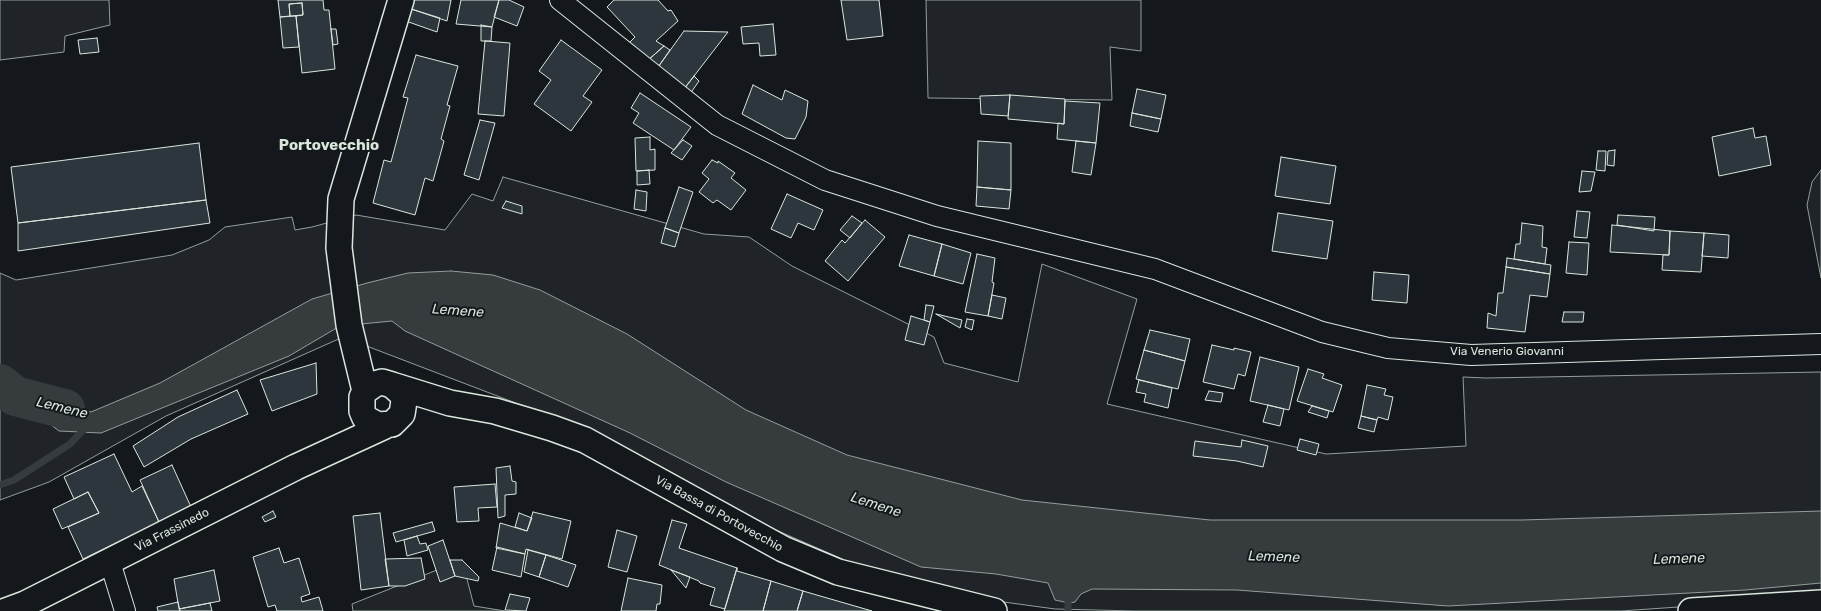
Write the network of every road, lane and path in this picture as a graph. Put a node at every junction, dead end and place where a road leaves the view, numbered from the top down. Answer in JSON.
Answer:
{"nodes":[{"id":1,"x":401,"y":0,"type":"edge"},
{"id":2,"x":560,"y":0,"type":"edge"},
{"id":3,"x":352,"y":337,"type":"junction"},
{"id":4,"x":1821,"y":344,"type":"edge"},
{"id":5,"x":390,"y":384,"type":"junction"},
{"id":6,"x":363,"y":398,"type":"junction"},
{"id":7,"x":450,"y":403,"type":"junction"},
{"id":8,"x":391,"y":423,"type":"junction"},
{"id":9,"x":337,"y":447,"type":"junction"},
{"id":10,"x":110,"y":562,"type":"junction"},
{"id":11,"x":1821,"y":603,"type":"edge"},
{"id":12,"x":6,"y":611,"type":"edge"},
{"id":13,"x":125,"y":611,"type":"edge"},
{"id":14,"x":994,"y":611,"type":"edge"},
{"id":15,"x":1691,"y":611,"type":"edge"}],
"edges":[{"from":1,"to":3,"type":"street"},
{"from":2,"to":4,"type":"street","name":"Via Venerio Giovanni"},
{"from":3,"to":5,"type":"street"},
{"from":3,"to":6,"type":"street"},
{"from":5,"to":6,"type":"street"},
{"from":5,"to":7,"type":"street","name":"Via Bassa di Portovecchio"},
{"from":5,"to":8,"type":"street"},
{"from":6,"to":8,"type":"street"},
{"from":6,"to":9,"type":"street"},
{"from":7,"to":8,"type":"street","name":"Via Frassinedo"},
{"from":7,"to":14,"type":"street","name":"Via Bassa di Portovecchio"},
{"from":8,"to":9,"type":"street","name":"Via Frassinedo"},
{"from":9,"to":10,"type":"street","name":"Via Frassinedo"},
{"from":10,"to":12,"type":"street","name":"Via Frassinedo"},
{"from":10,"to":13,"type":"street"},
{"from":11,"to":15,"type":"street"}]}
